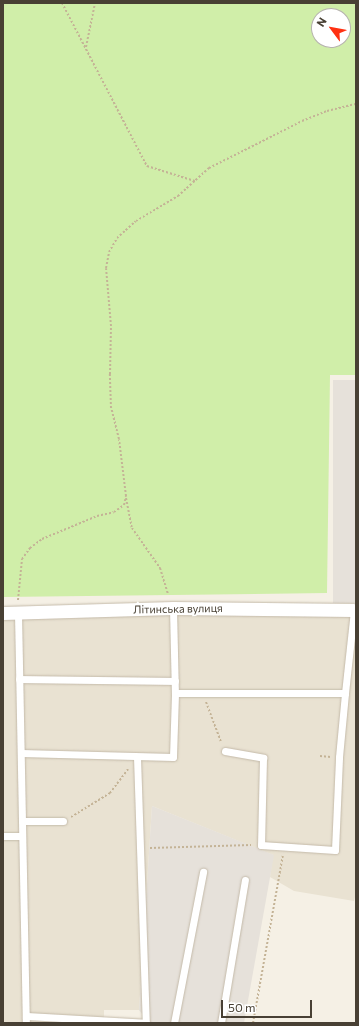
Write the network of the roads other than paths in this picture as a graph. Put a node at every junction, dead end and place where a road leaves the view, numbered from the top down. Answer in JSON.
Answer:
{"nodes":[{"id":1,"x":171,"y":608,"type":"junction"},
{"id":2,"x":354,"y":610,"type":"edge"},
{"id":3,"x":3,"y":613,"type":"edge"},
{"id":4,"x":18,"y":613,"type":"junction"},
{"id":5,"x":19,"y":679,"type":"junction"},
{"id":6,"x":175,"y":681,"type":"junction"},
{"id":7,"x":175,"y":693,"type":"junction"},
{"id":8,"x":345,"y":693,"type":"junction"},
{"id":9,"x":225,"y":751,"type":"road end"},
{"id":10,"x":21,"y":753,"type":"junction"},
{"id":11,"x":137,"y":757,"type":"junction"},
{"id":12,"x":22,"y":821,"type":"junction"},
{"id":13,"x":63,"y":821,"type":"road end"},
{"id":14,"x":3,"y":836,"type":"edge"},
{"id":15,"x":22,"y":836,"type":"junction"},
{"id":16,"x":203,"y":872,"type":"dead end"},
{"id":17,"x":245,"y":880,"type":"dead end"},
{"id":18,"x":26,"y":1020,"type":"edge"},
{"id":19,"x":146,"y":1023,"type":"edge"},
{"id":20,"x":174,"y":1023,"type":"edge"},
{"id":21,"x":221,"y":1023,"type":"edge"}],
"edges":[{"from":1,"to":2,"type":"street","name":"Літинська вулиця"},
{"from":1,"to":4,"type":"street","name":"Літинська вулиця"},
{"from":1,"to":6,"type":"lane"},
{"from":2,"to":8,"type":"lane"},
{"from":3,"to":4,"type":"street","name":"Літинська вулиця"},
{"from":4,"to":5,"type":"lane"},
{"from":5,"to":6,"type":"lane"},
{"from":5,"to":10,"type":"lane"},
{"from":6,"to":7,"type":"lane"},
{"from":7,"to":8,"type":"lane"},
{"from":7,"to":11,"type":"lane"},
{"from":8,"to":9,"type":"lane"},
{"from":10,"to":11,"type":"lane"},
{"from":10,"to":12,"type":"lane"},
{"from":11,"to":19,"type":"lane"},
{"from":12,"to":13,"type":"lane"},
{"from":12,"to":15,"type":"lane"},
{"from":14,"to":15,"type":"lane"},
{"from":15,"to":18,"type":"lane"},
{"from":16,"to":20,"type":"lane"},
{"from":17,"to":21,"type":"lane"},
{"from":18,"to":19,"type":"lane"}]}
